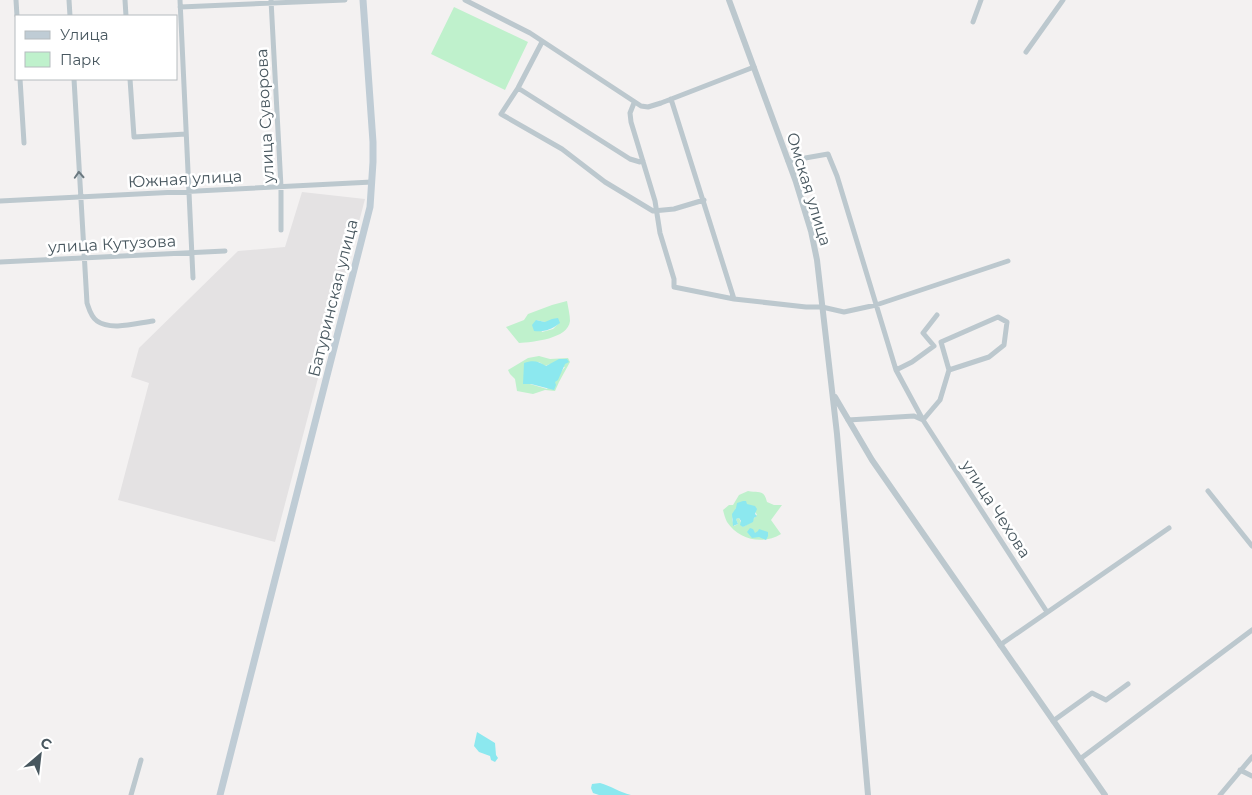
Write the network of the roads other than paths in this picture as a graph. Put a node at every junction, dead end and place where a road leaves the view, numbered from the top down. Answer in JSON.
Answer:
{"nodes":[{"id":1,"x":16,"y":0,"type":"edge"},
{"id":2,"x":69,"y":0,"type":"edge"},
{"id":3,"x":125,"y":0,"type":"edge"},
{"id":4,"x":180,"y":0,"type":"edge"},
{"id":5,"x":346,"y":0,"type":"edge"},
{"id":6,"x":363,"y":0,"type":"edge"},
{"id":7,"x":465,"y":0,"type":"edge"},
{"id":8,"x":729,"y":0,"type":"edge"},
{"id":9,"x":981,"y":0,"type":"edge"},
{"id":10,"x":1063,"y":0,"type":"edge"},
{"id":11,"x":272,"y":2,"type":"edge"},
{"id":12,"x":180,"y":7,"type":"junction"},
{"id":13,"x":17,"y":15,"type":"edge"},
{"id":14,"x":70,"y":15,"type":"edge"},
{"id":15,"x":126,"y":15,"type":"edge"},
{"id":16,"x":973,"y":22,"type":"dead end"},
{"id":17,"x":542,"y":42,"type":"junction"},
{"id":18,"x":1026,"y":52,"type":"dead end"},
{"id":19,"x":754,"y":68,"type":"junction"},
{"id":20,"x":20,"y":80,"type":"edge"},
{"id":21,"x":74,"y":80,"type":"edge"},
{"id":22,"x":130,"y":80,"type":"edge"},
{"id":23,"x":518,"y":88,"type":"junction"},
{"id":24,"x":671,"y":99,"type":"junction"},
{"id":25,"x":634,"y":103,"type":"junction"},
{"id":26,"x":186,"y":134,"type":"junction"},
{"id":27,"x":24,"y":143,"type":"dead end"},
{"id":28,"x":643,"y":161,"type":"junction"},
{"id":29,"x":788,"y":161,"type":"junction"},
{"id":30,"x":372,"y":182,"type":"junction"},
{"id":31,"x":282,"y":187,"type":"junction"},
{"id":32,"x":189,"y":192,"type":"junction"},
{"id":33,"x":80,"y":197,"type":"junction"},
{"id":34,"x":704,"y":200,"type":"junction"},
{"id":35,"x":0,"y":202,"type":"edge"},
{"id":36,"x":657,"y":211,"type":"junction"},
{"id":37,"x":281,"y":230,"type":"dead end"},
{"id":38,"x":225,"y":251,"type":"dead end"},
{"id":39,"x":192,"y":252,"type":"junction"},
{"id":40,"x":84,"y":259,"type":"junction"},
{"id":41,"x":1008,"y":261,"type":"dead end"},
{"id":42,"x":0,"y":262,"type":"edge"},
{"id":43,"x":193,"y":278,"type":"dead end"},
{"id":44,"x":734,"y":299,"type":"junction"},
{"id":45,"x":876,"y":305,"type":"junction"},
{"id":46,"x":822,"y":307,"type":"junction"},
{"id":47,"x":937,"y":316,"type":"dead end"},
{"id":48,"x":153,"y":321,"type":"dead end"},
{"id":49,"x":896,"y":370,"type":"junction"},
{"id":50,"x":949,"y":370,"type":"junction"},
{"id":51,"x":833,"y":393,"type":"junction"},
{"id":52,"x":848,"y":420,"type":"junction"},
{"id":53,"x":923,"y":420,"type":"junction"},
{"id":54,"x":1208,"y":491,"type":"dead end"},
{"id":55,"x":1169,"y":528,"type":"dead end"},
{"id":56,"x":1252,"y":546,"type":"edge"},
{"id":57,"x":1047,"y":612,"type":"junction"},
{"id":58,"x":1252,"y":630,"type":"edge"},
{"id":59,"x":1000,"y":645,"type":"junction"},
{"id":60,"x":1128,"y":684,"type":"dead end"},
{"id":61,"x":1053,"y":721,"type":"junction"},
{"id":62,"x":1252,"y":757,"type":"edge"},
{"id":63,"x":1080,"y":759,"type":"junction"},
{"id":64,"x":140,"y":760,"type":"dead end"},
{"id":65,"x":1240,"y":770,"type":"junction"},
{"id":66,"x":1252,"y":776,"type":"edge"},
{"id":67,"x":131,"y":795,"type":"edge"},
{"id":68,"x":220,"y":795,"type":"edge"},
{"id":69,"x":868,"y":795,"type":"edge"},
{"id":70,"x":1105,"y":795,"type":"edge"},
{"id":71,"x":1220,"y":795,"type":"edge"}],
"edges":[{"from":1,"to":13,"type":"street"},
{"from":2,"to":14,"type":"street"},
{"from":3,"to":15,"type":"street"},
{"from":4,"to":12,"type":"street"},
{"from":5,"to":11,"type":"street"},
{"from":6,"to":30,"type":"main road","name":"Батуринская улица"},
{"from":7,"to":17,"type":"street"},
{"from":8,"to":19,"type":"street","name":"Омская улица"},
{"from":9,"to":16,"type":"street"},
{"from":10,"to":18,"type":"street"},
{"from":11,"to":12,"type":"street"},
{"from":11,"to":31,"type":"street","name":"улица Суворова"},
{"from":12,"to":26,"type":"street"},
{"from":17,"to":23,"type":"street"},
{"from":17,"to":25,"type":"street"},
{"from":19,"to":24,"type":"street"},
{"from":19,"to":29,"type":"street","name":"Омская улица"},
{"from":20,"to":27,"type":"street"},
{"from":33,"to":21,"type":"street","one_way":true},
{"from":22,"to":26,"type":"street"},
{"from":23,"to":28,"type":"street"},
{"from":23,"to":36,"type":"street"},
{"from":24,"to":25,"type":"street"},
{"from":24,"to":34,"type":"street"},
{"from":25,"to":28,"type":"street"},
{"from":26,"to":32,"type":"street"},
{"from":28,"to":36,"type":"street"},
{"from":29,"to":45,"type":"street","name":"улица Чехова"},
{"from":29,"to":46,"type":"street","name":"Омская улица"},
{"from":30,"to":31,"type":"street","name":"Южная улица"},
{"from":30,"to":68,"type":"main road","name":"Батуринская улица"},
{"from":31,"to":32,"type":"street","name":"Южная улица"},
{"from":31,"to":37,"type":"street","name":"улица Суворова"},
{"from":32,"to":33,"type":"street","name":"Южная улица"},
{"from":32,"to":39,"type":"street"},
{"from":33,"to":35,"type":"street","name":"Южная улица"},
{"from":33,"to":40,"type":"street"},
{"from":34,"to":36,"type":"street"},
{"from":34,"to":44,"type":"street"},
{"from":36,"to":44,"type":"street"},
{"from":38,"to":39,"type":"street","name":"улица Кутузова"},
{"from":39,"to":40,"type":"street","name":"улица Кутузова"},
{"from":39,"to":43,"type":"street"},
{"from":40,"to":42,"type":"street","name":"улица Кутузова"},
{"from":40,"to":48,"type":"street"},
{"from":41,"to":45,"type":"street"},
{"from":44,"to":46,"type":"street"},
{"from":45,"to":46,"type":"street"},
{"from":45,"to":49,"type":"street","name":"улица Чехова"},
{"from":46,"to":51,"type":"street","name":"Омская улица"},
{"from":47,"to":49,"type":"street"},
{"from":49,"to":53,"type":"street","name":"улица Чехова"},
{"from":50,"to":50,"type":"street"},
{"from":50,"to":53,"type":"street"},
{"from":51,"to":52,"type":"street"},
{"from":51,"to":69,"type":"street","name":"Омская улица"},
{"from":52,"to":53,"type":"street"},
{"from":52,"to":59,"type":"street"},
{"from":53,"to":57,"type":"street","name":"улица Чехова"},
{"from":54,"to":56,"type":"street"},
{"from":55,"to":57,"type":"street"},
{"from":57,"to":59,"type":"street"},
{"from":58,"to":63,"type":"street"},
{"from":59,"to":61,"type":"street"},
{"from":60,"to":61,"type":"street"},
{"from":61,"to":63,"type":"street"},
{"from":62,"to":65,"type":"street"},
{"from":63,"to":70,"type":"street"},
{"from":64,"to":67,"type":"street"},
{"from":65,"to":66,"type":"street"},
{"from":65,"to":71,"type":"street"}]}
